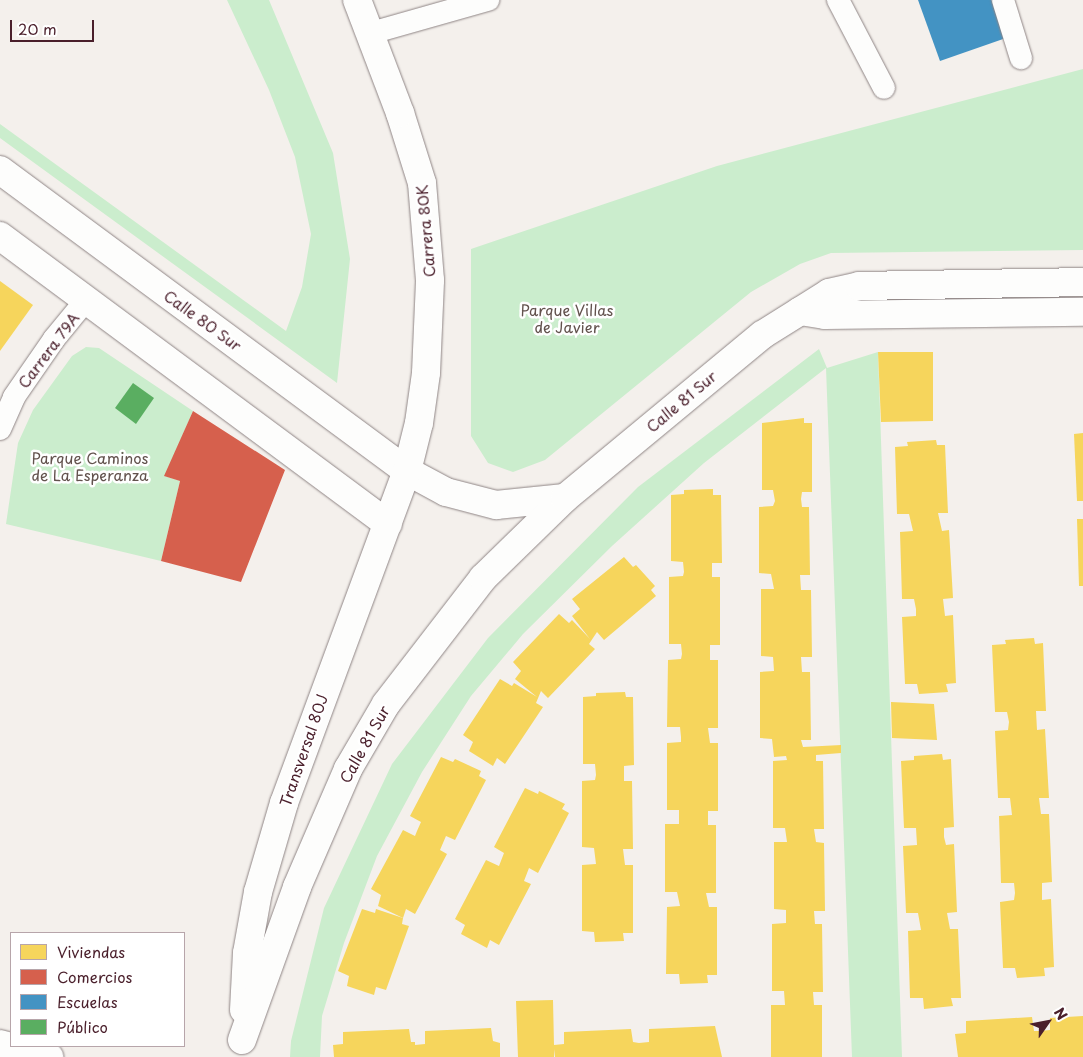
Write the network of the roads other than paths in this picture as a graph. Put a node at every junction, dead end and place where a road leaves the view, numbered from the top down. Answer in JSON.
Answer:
{"nodes":[{"id":1,"x":357,"y":0,"type":"edge"},
{"id":2,"x":488,"y":0,"type":"edge"},
{"id":3,"x":838,"y":0,"type":"edge"},
{"id":4,"x":1003,"y":0,"type":"edge"},
{"id":5,"x":452,"y":5,"type":"edge"},
{"id":6,"x":371,"y":33,"type":"junction"},
{"id":7,"x":1021,"y":58,"type":"dead end"},
{"id":8,"x":884,"y":88,"type":"dead end"},
{"id":9,"x":0,"y":170,"type":"edge"},
{"id":10,"x":0,"y":236,"type":"edge"},
{"id":11,"x":1083,"y":282,"type":"edge"},
{"id":12,"x":86,"y":300,"type":"junction"},
{"id":13,"x":800,"y":311,"type":"junction"},
{"id":14,"x":1083,"y":312,"type":"edge"},
{"id":15,"x":0,"y":429,"type":"edge"},
{"id":16,"x":407,"y":471,"type":"junction"},
{"id":17,"x":565,"y":498,"type":"junction"},
{"id":18,"x":388,"y":524,"type":"junction"},
{"id":19,"x":11,"y":1047,"type":"edge"},
{"id":20,"x":243,"y":1048,"type":"edge"},
{"id":21,"x":49,"y":1057,"type":"edge"}],
"edges":[{"from":1,"to":6,"type":"street","name":"Carrera 80K"},
{"from":2,"to":5,"type":"street"},
{"from":3,"to":8,"type":"street"},
{"from":4,"to":7,"type":"street"},
{"from":5,"to":6,"type":"street"},
{"from":6,"to":16,"type":"street","name":"Carrera 80K"},
{"from":9,"to":16,"type":"street","name":"Calle 80 Sur"},
{"from":10,"to":12,"type":"street"},
{"from":11,"to":13,"type":"street","name":"Calle 81 Sur"},
{"from":12,"to":15,"type":"street","name":"Carrera 79A"},
{"from":12,"to":18,"type":"street"},
{"from":13,"to":14,"type":"street"},
{"from":13,"to":17,"type":"street","name":"Calle 81 Sur"},
{"from":16,"to":17,"type":"street"},
{"from":16,"to":18,"type":"street","name":"Transversal 80J"},
{"from":17,"to":20,"type":"street","name":"Calle 81 Sur"},
{"from":18,"to":20,"type":"street","name":"Transversal 80J"},
{"from":19,"to":21,"type":"street"}]}
